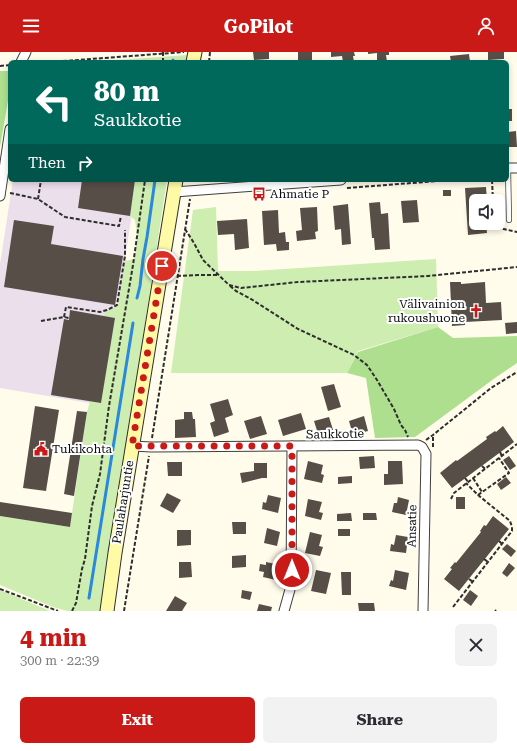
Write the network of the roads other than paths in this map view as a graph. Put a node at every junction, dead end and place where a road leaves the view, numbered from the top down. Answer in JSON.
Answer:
{"nodes":[{"id":1,"x":8,"y":142,"type":"edge"},
{"id":2,"x":511,"y":168,"type":"edge"},
{"id":3,"x":311,"y":182,"type":"edge"},
{"id":4,"x":176,"y":186,"type":"edge"},
{"id":5,"x":0,"y":194,"type":"edge"},
{"id":6,"x":509,"y":220,"type":"dead end"},
{"id":7,"x":414,"y":445,"type":"joint"},
{"id":8,"x":132,"y":446,"type":"junction"},
{"id":9,"x":292,"y":446,"type":"junction"},
{"id":10,"x":107,"y":611,"type":"edge"},
{"id":11,"x":284,"y":611,"type":"edge"},
{"id":12,"x":423,"y":611,"type":"edge"}],
"edges":[{"from":1,"to":5,"type":"street"},
{"from":2,"to":6,"type":"lane"},
{"from":3,"to":4,"type":"street"},
{"from":4,"to":8,"type":"street","name":"Paulaharjuntie"},
{"from":7,"to":9,"type":"street","name":"Saukkotie"},
{"from":7,"to":12,"type":"street","name":"Ansatie"},
{"from":8,"to":9,"type":"street","name":"Saukkotie"},
{"from":8,"to":10,"type":"street","name":"Paulaharjuntie"},
{"from":9,"to":11,"type":"street"}]}
